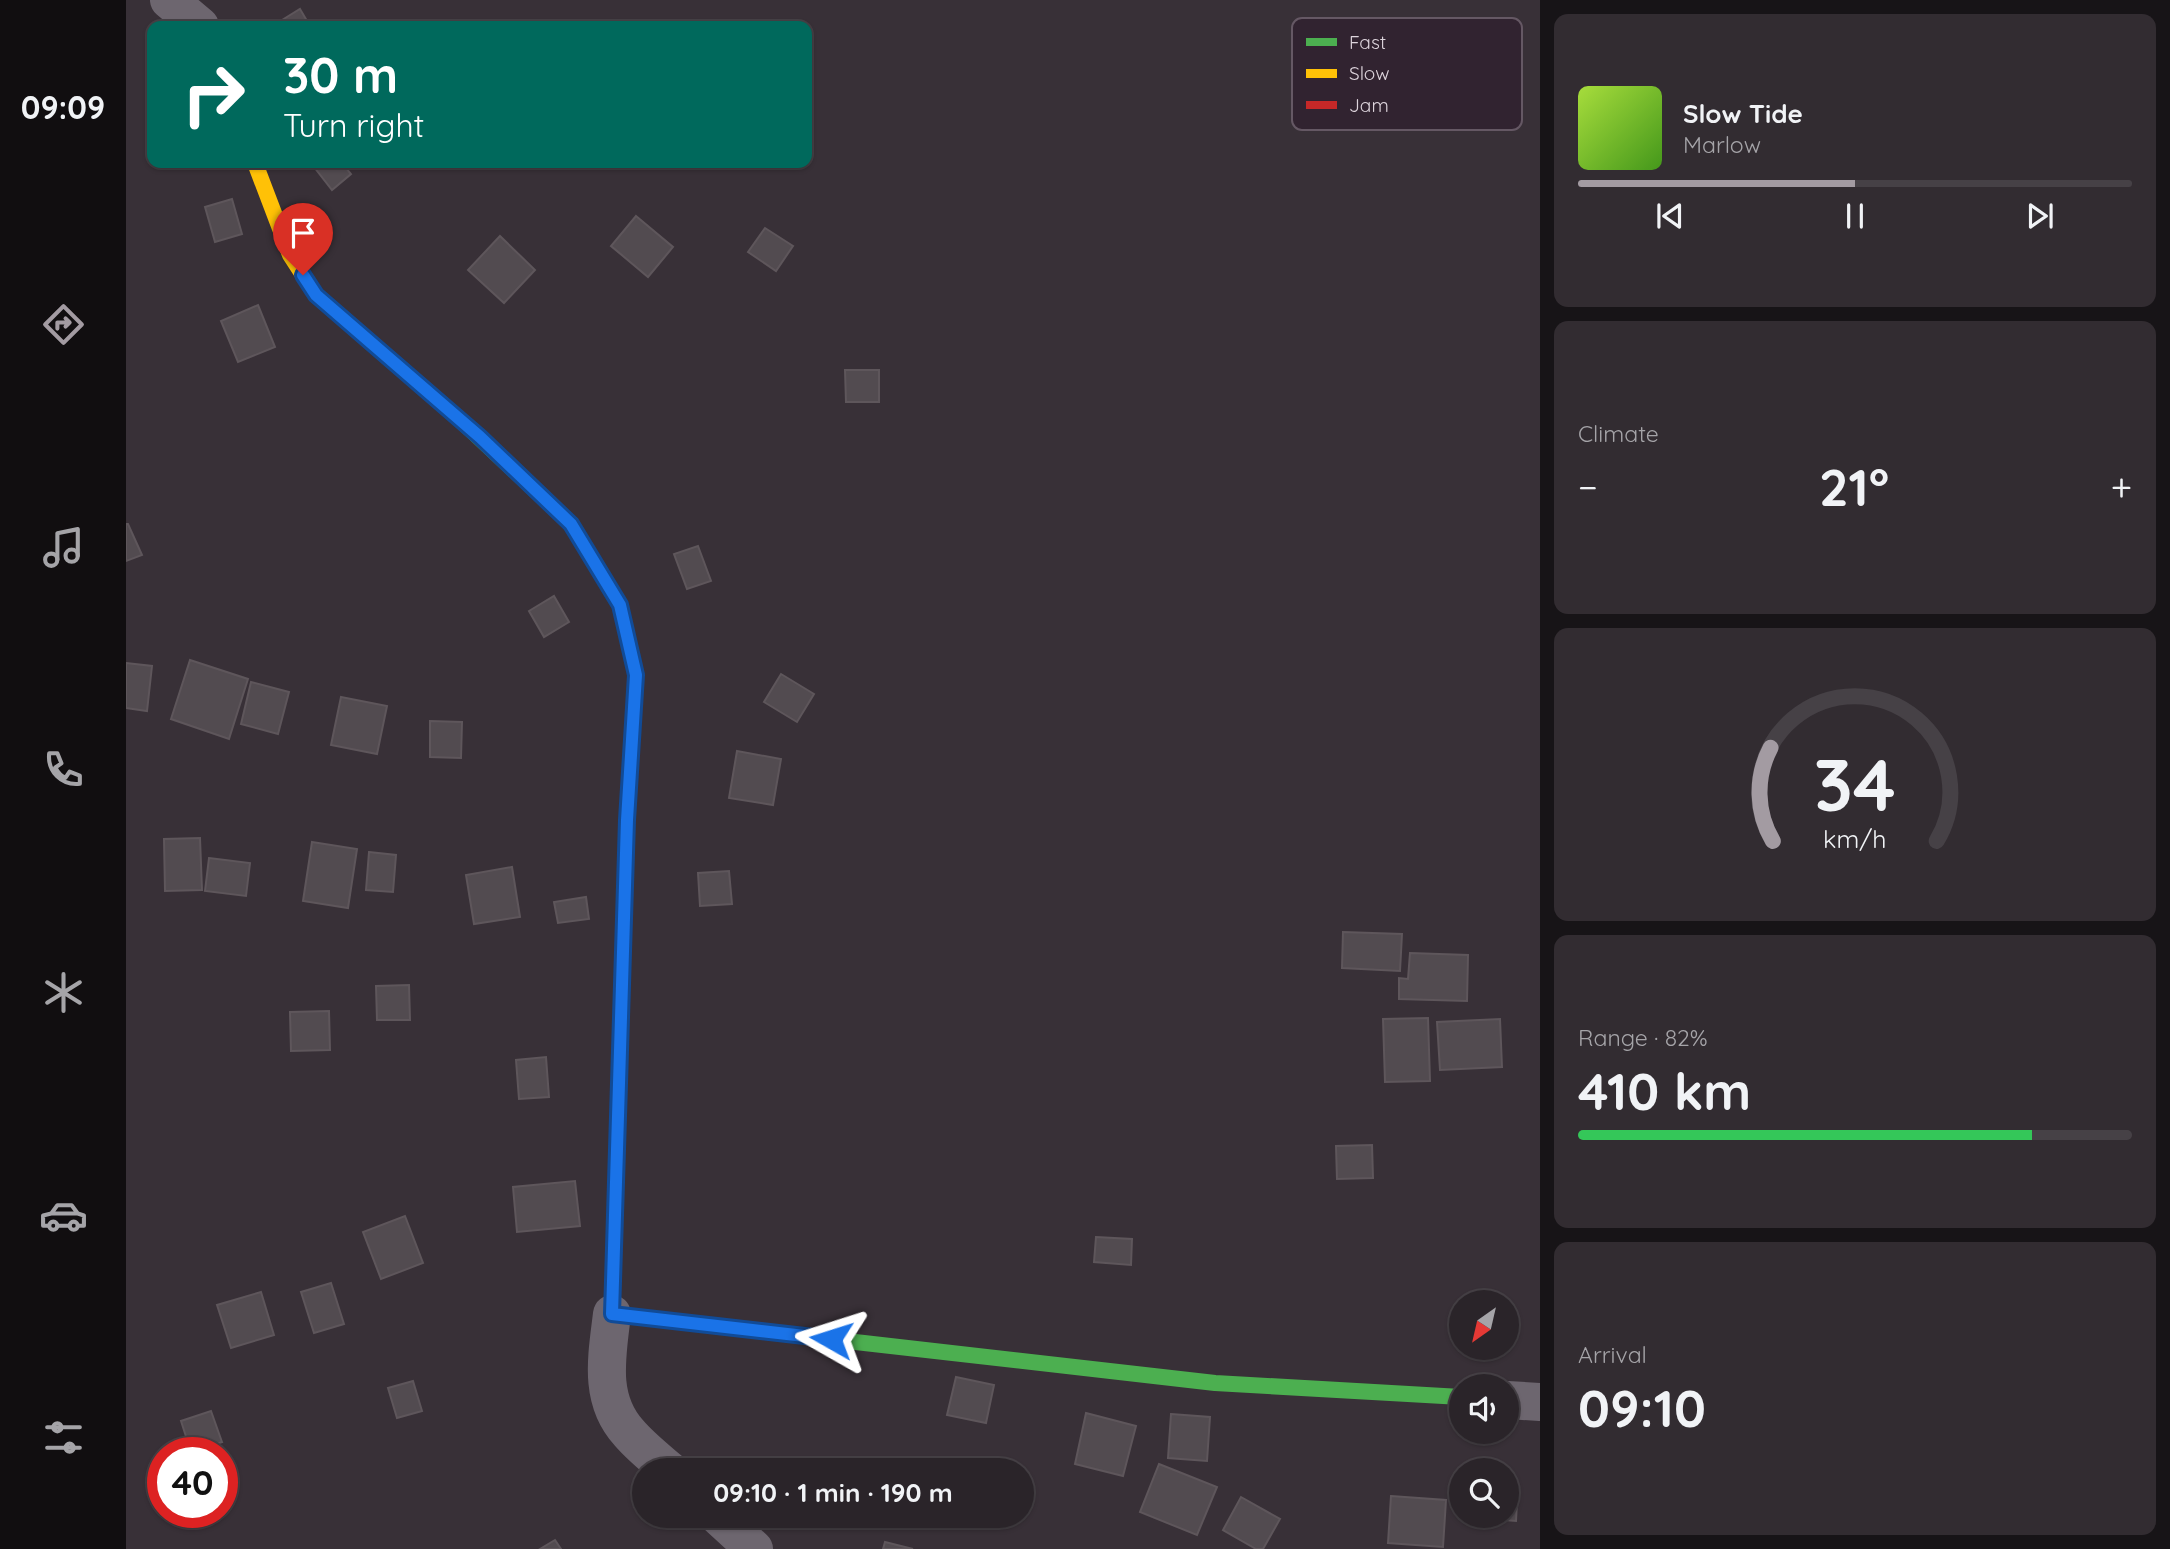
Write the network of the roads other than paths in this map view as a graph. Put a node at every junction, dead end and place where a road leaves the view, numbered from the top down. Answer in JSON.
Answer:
{"nodes":[{"id":1,"x":169,"y":0,"type":"edge"},
{"id":2,"x":194,"y":21,"type":"edge"},
{"id":3,"x":258,"y":168,"type":"edge"},
{"id":4,"x":612,"y":1314,"type":"junction"},
{"id":5,"x":1449,"y":1396,"type":"edge"},
{"id":6,"x":1519,"y":1401,"type":"edge"},
{"id":7,"x":1540,"y":1402,"type":"edge"},
{"id":8,"x":655,"y":1458,"type":"edge"},
{"id":9,"x":731,"y":1528,"type":"edge"},
{"id":10,"x":754,"y":1549,"type":"edge"}],
"edges":[{"from":1,"to":2,"type":"street"},
{"from":3,"to":4,"type":"street"},
{"from":4,"to":5,"type":"street"},
{"from":4,"to":8,"type":"street"},
{"from":6,"to":7,"type":"street"},
{"from":9,"to":10,"type":"street"}]}
